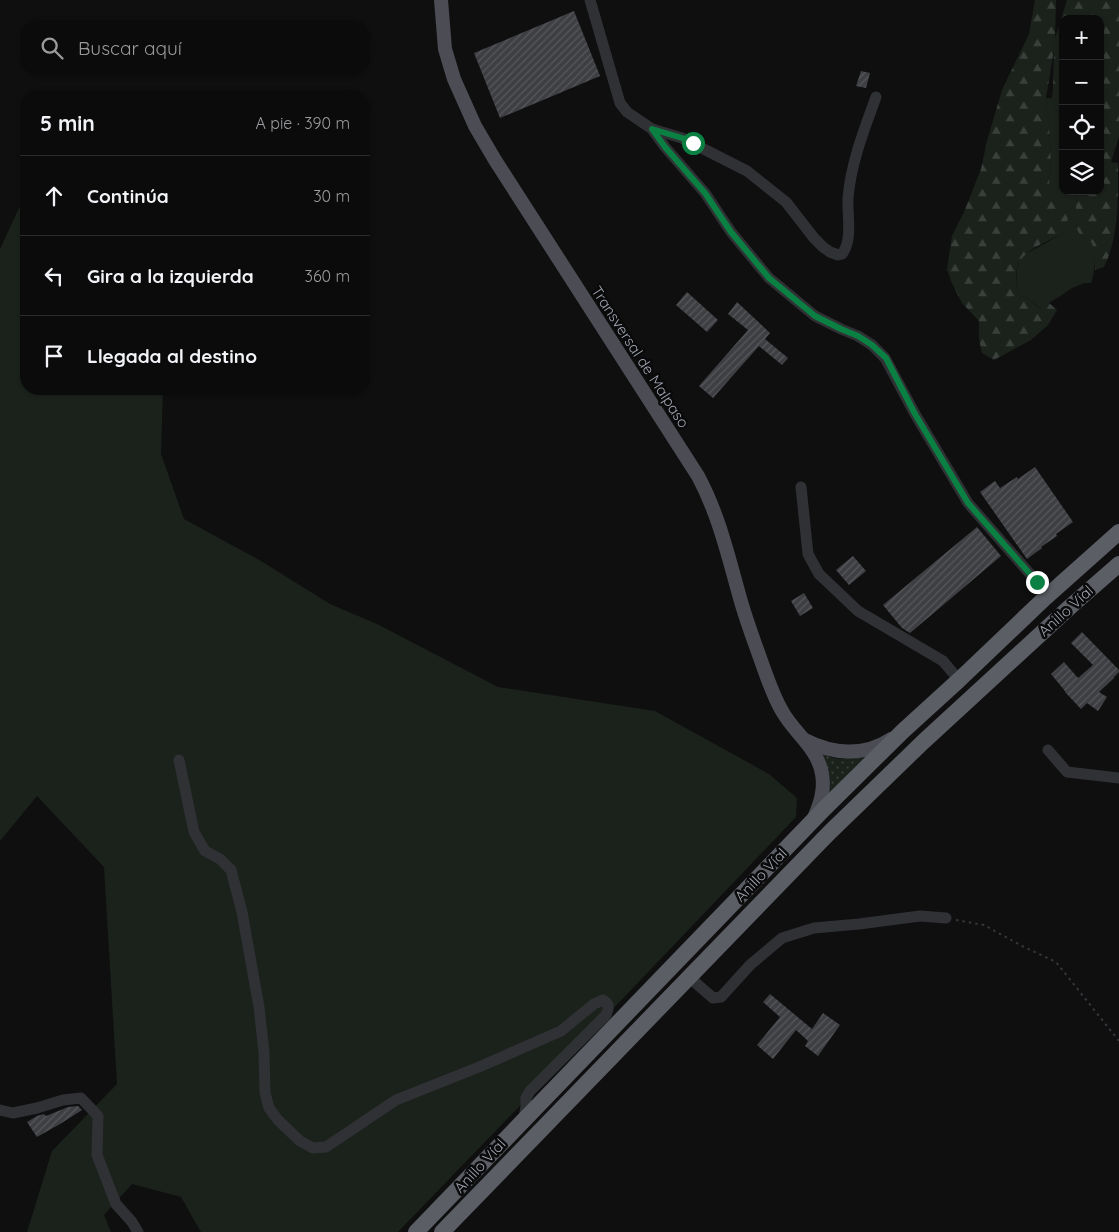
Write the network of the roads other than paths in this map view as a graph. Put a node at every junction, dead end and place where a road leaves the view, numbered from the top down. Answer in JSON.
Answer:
{"nodes":[{"id":1,"x":441,"y":0,"type":"edge"},
{"id":2,"x":590,"y":0,"type":"edge"},
{"id":3,"x":876,"y":97,"type":"dead end"},
{"id":4,"x":652,"y":129,"type":"junction"},
{"id":5,"x":801,"y":487,"type":"dead end"},
{"id":6,"x":1119,"y":532,"type":"edge"},
{"id":7,"x":1119,"y":565,"type":"edge"},
{"id":8,"x":1045,"y":598,"type":"junction"},
{"id":9,"x":959,"y":680,"type":"junction"},
{"id":10,"x":903,"y":731,"type":"junction"},
{"id":11,"x":802,"y":738,"type":"junction"},
{"id":12,"x":1048,"y":750,"type":"dead end"},
{"id":13,"x":179,"y":760,"type":"dead end"},
{"id":14,"x":1119,"y":778,"type":"edge"},
{"id":15,"x":813,"y":821,"type":"junction"},
{"id":16,"x":946,"y":918,"type":"road end"},
{"id":17,"x":689,"y":977,"type":"junction"},
{"id":18,"x":0,"y":1110,"type":"edge"},
{"id":19,"x":524,"y":1119,"type":"junction"},
{"id":20,"x":138,"y":1232,"type":"edge"},
{"id":21,"x":416,"y":1232,"type":"edge"},
{"id":22,"x":442,"y":1232,"type":"edge"}],
"edges":[{"from":1,"to":11,"type":"main road","name":"Transversal de Malpaso"},
{"from":2,"to":4,"type":"lane"},
{"from":3,"to":4,"type":"lane"},
{"from":4,"to":8,"type":"lane"},
{"from":5,"to":9,"type":"lane"},
{"from":6,"to":8,"type":"highway","name":"Anillo Víal"},
{"from":7,"to":17,"type":"highway","name":"Anillo Víal"},
{"from":8,"to":9,"type":"highway","name":"Anillo Víal"},
{"from":9,"to":10,"type":"highway","name":"Anillo Víal"},
{"from":10,"to":11,"type":"main road","name":"Transversal de Malpaso"},
{"from":10,"to":15,"type":"highway","name":"Anillo Víal"},
{"from":11,"to":15,"type":"main road","name":"Transversal de Malpaso"},
{"from":12,"to":14,"type":"lane"},
{"from":13,"to":19,"type":"lane"},
{"from":15,"to":19,"type":"highway","name":"Anillo Víal"},
{"from":16,"to":17,"type":"lane"},
{"from":17,"to":22,"type":"highway","name":"Anillo Víal"},
{"from":18,"to":20,"type":"lane"},
{"from":19,"to":21,"type":"highway","name":"Anillo Víal"}]}
